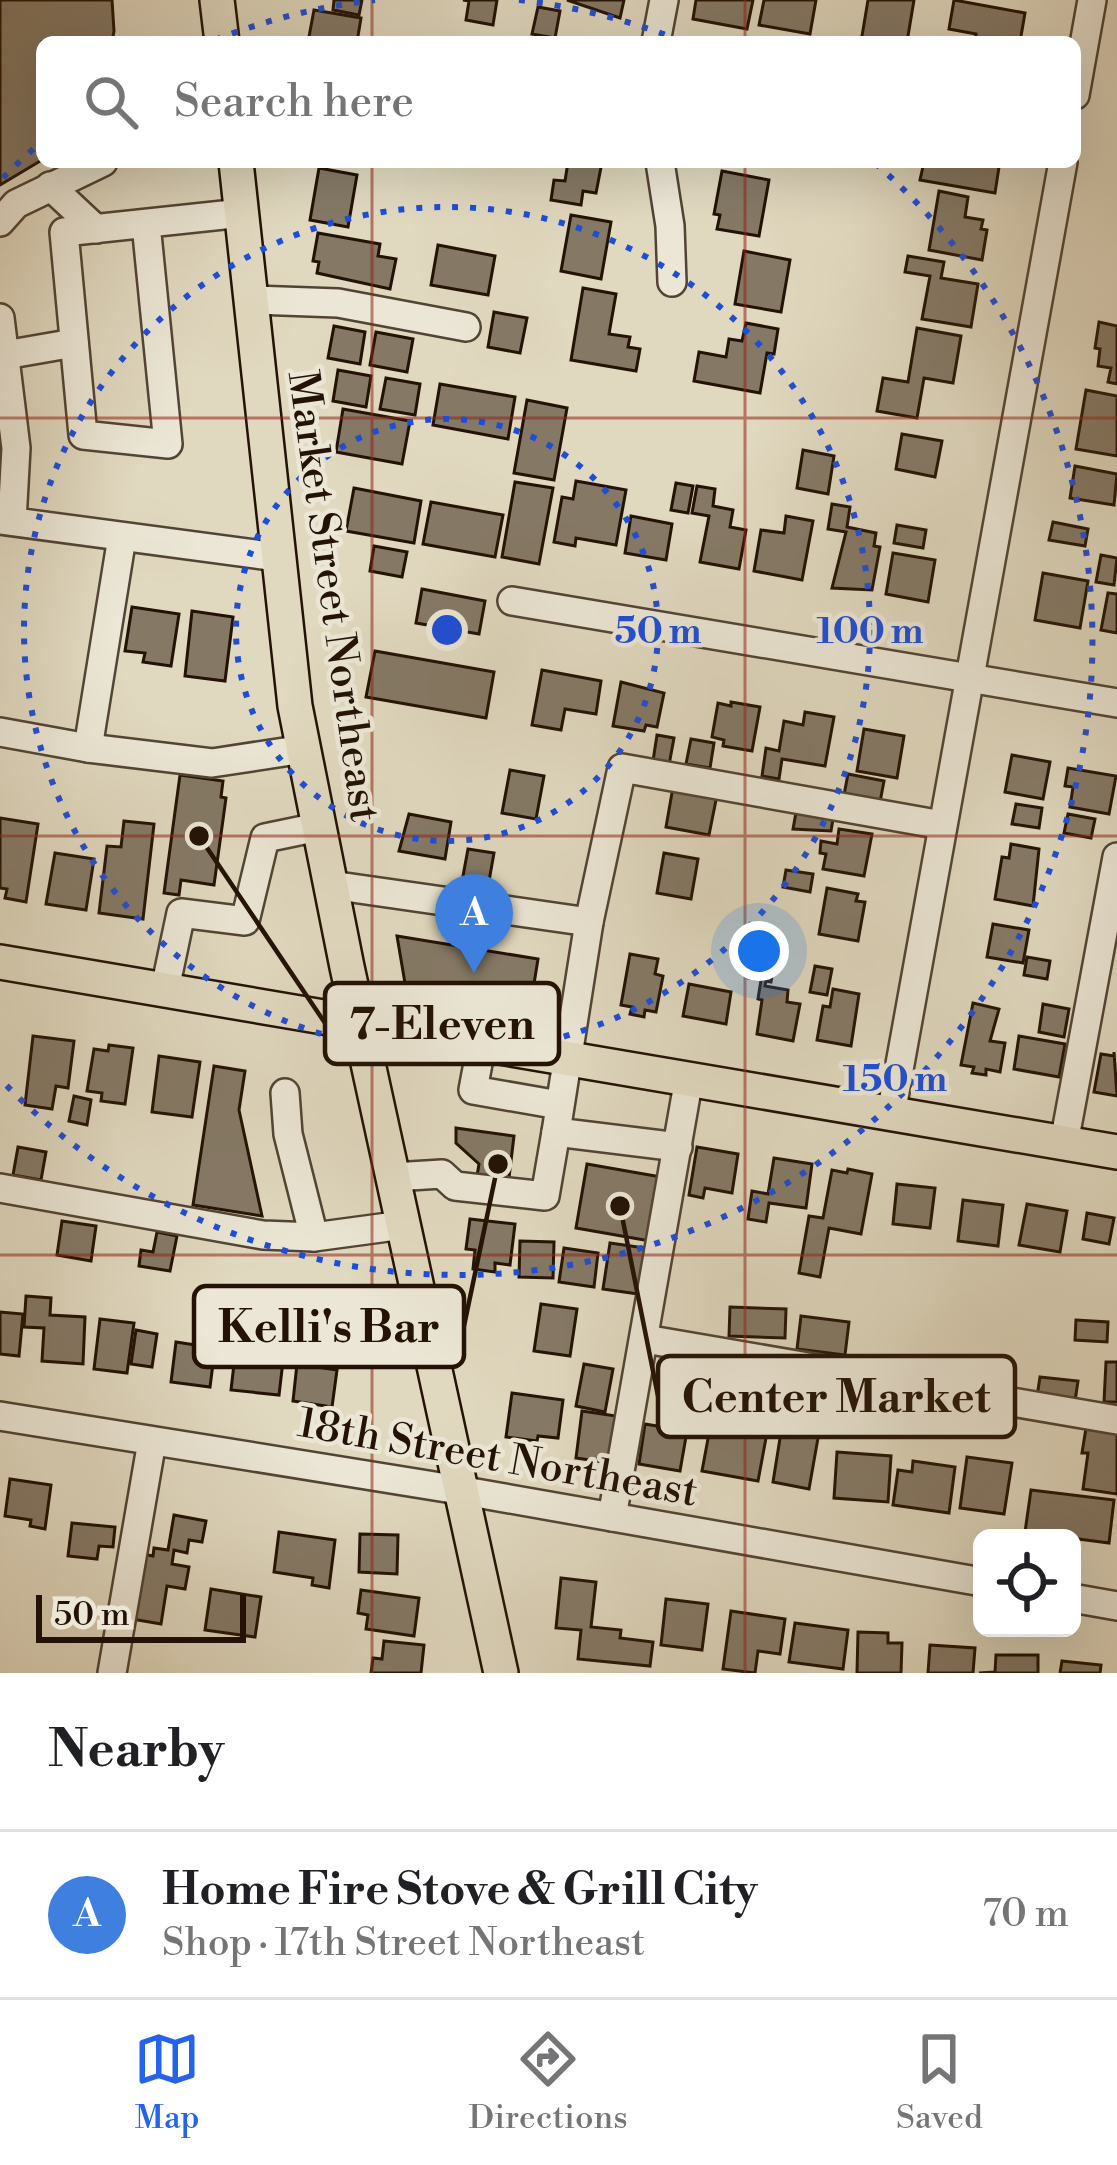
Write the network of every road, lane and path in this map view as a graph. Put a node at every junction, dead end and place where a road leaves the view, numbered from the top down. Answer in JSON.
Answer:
{"nodes":[{"id":1,"x":217,"y":0,"type":"edge"},
{"id":2,"x":664,"y":0,"type":"edge"},
{"id":3,"x":1093,"y":0,"type":"edge"},
{"id":4,"x":221,"y":36,"type":"edge"},
{"id":5,"x":657,"y":36,"type":"edge"},
{"id":6,"x":1081,"y":63,"type":"edge"},
{"id":7,"x":90,"y":168,"type":"edge"},
{"id":8,"x":237,"y":168,"type":"edge"},
{"id":9,"x":661,"y":168,"type":"edge"},
{"id":10,"x":1062,"y":168,"type":"edge"},
{"id":11,"x":50,"y":186,"type":"junction"},
{"id":12,"x":242,"y":213,"type":"junction"},
{"id":13,"x":0,"y":222,"type":"edge"},
{"id":14,"x":146,"y":224,"type":"junction"},
{"id":15,"x":96,"y":229,"type":"junction"},
{"id":16,"x":672,"y":282,"type":"dead end"},
{"id":17,"x":252,"y":300,"type":"junction"},
{"id":18,"x":466,"y":327,"type":"dead end"},
{"id":19,"x":74,"y":343,"type":"junction"},
{"id":20,"x":3,"y":352,"type":"edge"},
{"id":21,"x":6,"y":520,"type":"edge"},
{"id":22,"x":122,"y":537,"type":"junction"},
{"id":23,"x":277,"y":557,"type":"junction"},
{"id":24,"x":512,"y":601,"type":"dead end"},
{"id":25,"x":968,"y":676,"type":"junction"},
{"id":26,"x":1117,"y":703,"type":"edge"},
{"id":27,"x":0,"y":732,"type":"edge"},
{"id":28,"x":88,"y":748,"type":"junction"},
{"id":29,"x":304,"y":748,"type":"junction"},
{"id":30,"x":942,"y":825,"type":"junction"},
{"id":31,"x":318,"y":827,"type":"junction"},
{"id":32,"x":1117,"y":857,"type":"edge"},
{"id":33,"x":332,"y":885,"type":"junction"},
{"id":34,"x":589,"y":922,"type":"junction"},
{"id":35,"x":0,"y":962,"type":"edge"},
{"id":36,"x":166,"y":989,"type":"junction"},
{"id":37,"x":361,"y":1022,"type":"junction"},
{"id":38,"x":482,"y":1042,"type":"junction"},
{"id":39,"x":565,"y":1056,"type":"junction"},
{"id":40,"x":689,"y":1078,"type":"junction"},
{"id":41,"x":285,"y":1093,"type":"dead end"},
{"id":42,"x":891,"y":1114,"type":"junction"},
{"id":43,"x":557,"y":1119,"type":"junction"},
{"id":44,"x":1064,"y":1143,"type":"junction"},
{"id":45,"x":678,"y":1147,"type":"junction"},
{"id":46,"x":1117,"y":1152,"type":"edge"},
{"id":47,"x":393,"y":1178,"type":"junction"},
{"id":48,"x":0,"y":1188,"type":"edge"},
{"id":49,"x":403,"y":1225,"type":"junction"},
{"id":50,"x":314,"y":1238,"type":"junction"},
{"id":51,"x":645,"y":1339,"type":"junction"},
{"id":52,"x":0,"y":1416,"type":"edge"},
{"id":53,"x":1117,"y":1420,"type":"edge"},
{"id":54,"x":152,"y":1441,"type":"junction"},
{"id":55,"x":459,"y":1490,"type":"junction"},
{"id":56,"x":612,"y":1517,"type":"junction"},
{"id":57,"x":973,"y":1580,"type":"edge"},
{"id":58,"x":1081,"y":1600,"type":"edge"},
{"id":59,"x":1117,"y":1606,"type":"edge"},
{"id":60,"x":112,"y":1673,"type":"edge"},
{"id":61,"x":501,"y":1673,"type":"edge"}],
"edges":[{"from":1,"to":4,"type":"main road"},
{"from":2,"to":5,"type":"street"},
{"from":3,"to":6,"type":"street"},
{"from":7,"to":11,"type":"street"},
{"from":8,"to":12,"type":"main road","name":"Market Street Northeast"},
{"from":9,"to":16,"type":"street"},
{"from":10,"to":25,"type":"street"},
{"from":11,"to":13,"type":"street"},
{"from":11,"to":15,"type":"street"},
{"from":12,"to":14,"type":"street"},
{"from":12,"to":17,"type":"main road","name":"Market Street Northeast"},
{"from":14,"to":15,"type":"street"},
{"from":14,"to":19,"type":"street"},
{"from":15,"to":19,"type":"street"},
{"from":17,"to":18,"type":"street"},
{"from":17,"to":23,"type":"main road","name":"Market Street Northeast"},
{"from":19,"to":20,"type":"street"},
{"from":20,"to":21,"type":"street"},
{"from":21,"to":22,"type":"street"},
{"from":22,"to":23,"type":"street"},
{"from":22,"to":28,"type":"street"},
{"from":23,"to":29,"type":"main road","name":"Market Street Northeast"},
{"from":24,"to":25,"type":"street"},
{"from":25,"to":26,"type":"street"},
{"from":25,"to":30,"type":"street"},
{"from":27,"to":28,"type":"street"},
{"from":28,"to":29,"type":"street"},
{"from":29,"to":31,"type":"main road","name":"Market Street Northeast"},
{"from":30,"to":34,"type":"street"},
{"from":30,"to":42,"type":"street"},
{"from":31,"to":33,"type":"main road","name":"Market Street Northeast"},
{"from":31,"to":36,"type":"street"},
{"from":32,"to":44,"type":"street"},
{"from":33,"to":34,"type":"street"},
{"from":33,"to":37,"type":"main road","name":"Market Street Northeast"},
{"from":34,"to":39,"type":"street"},
{"from":35,"to":36,"type":"main road"},
{"from":36,"to":37,"type":"main road"},
{"from":37,"to":38,"type":"main road"},
{"from":37,"to":47,"type":"main road","name":"Market Street Northeast"},
{"from":38,"to":39,"type":"main road"},
{"from":38,"to":43,"type":"street"},
{"from":39,"to":40,"type":"main road"},
{"from":39,"to":43,"type":"street"},
{"from":40,"to":42,"type":"main road"},
{"from":40,"to":45,"type":"street"},
{"from":41,"to":50,"type":"street"},
{"from":42,"to":44,"type":"main road"},
{"from":43,"to":45,"type":"street"},
{"from":43,"to":47,"type":"street"},
{"from":44,"to":46,"type":"main road"},
{"from":45,"to":51,"type":"street"},
{"from":47,"to":49,"type":"main road","name":"Market Street Northeast"},
{"from":48,"to":50,"type":"street"},
{"from":49,"to":50,"type":"street"},
{"from":49,"to":55,"type":"main road","name":"Market Street Northeast"},
{"from":51,"to":53,"type":"street"},
{"from":51,"to":56,"type":"street"},
{"from":52,"to":54,"type":"street","name":"18th Street Northeast"},
{"from":54,"to":55,"type":"street","name":"18th Street Northeast"},
{"from":54,"to":60,"type":"street"},
{"from":55,"to":56,"type":"street","name":"18th Street Northeast"},
{"from":55,"to":61,"type":"main road","name":"Market Street Northeast"},
{"from":56,"to":57,"type":"street","name":"18th Street Northeast"},
{"from":58,"to":59,"type":"street"}]}
